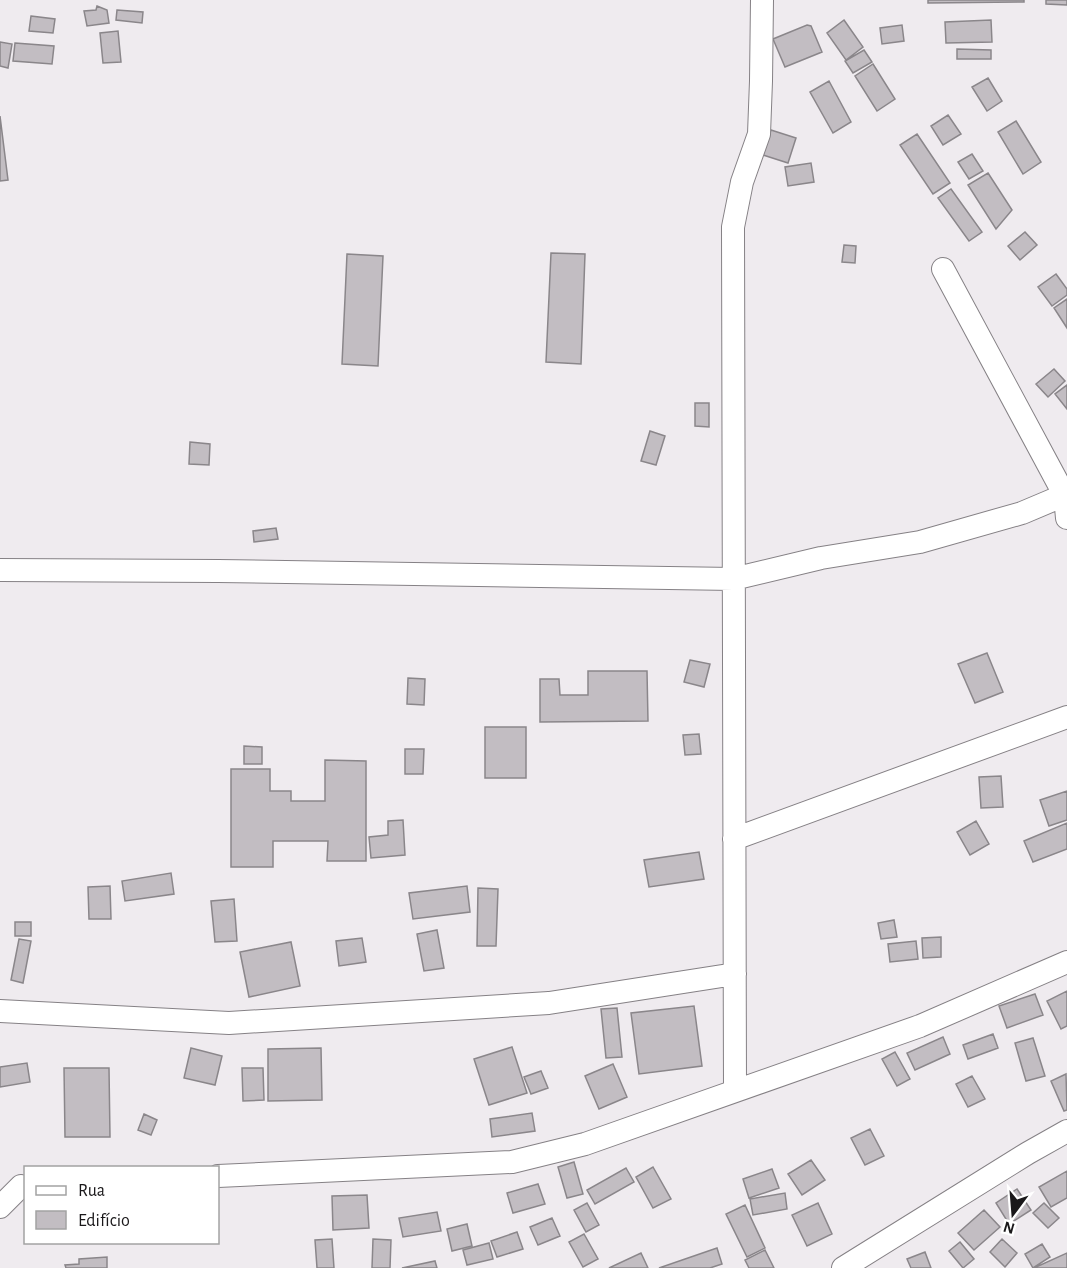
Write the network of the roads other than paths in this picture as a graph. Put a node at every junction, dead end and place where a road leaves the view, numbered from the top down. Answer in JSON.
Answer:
{"nodes":[{"id":1,"x":762,"y":0,"type":"edge"},
{"id":2,"x":944,"y":269,"type":"dead end"},
{"id":3,"x":1066,"y":503,"type":"edge"},
{"id":4,"x":0,"y":570,"type":"edge"},
{"id":5,"x":733,"y":579,"type":"junction"},
{"id":6,"x":1067,"y":717,"type":"edge"},
{"id":7,"x":734,"y":839,"type":"junction"},
{"id":8,"x":1067,"y":962,"type":"edge"},
{"id":9,"x":735,"y":974,"type":"junction"},
{"id":10,"x":0,"y":1011,"type":"edge"},
{"id":11,"x":735,"y":1091,"type":"junction"},
{"id":12,"x":1067,"y":1131,"type":"edge"},
{"id":13,"x":219,"y":1176,"type":"edge"},
{"id":14,"x":15,"y":1185,"type":"edge"},
{"id":15,"x":0,"y":1207,"type":"edge"},
{"id":16,"x":843,"y":1268,"type":"edge"}],
"edges":[{"from":1,"to":5,"type":"street"},
{"from":2,"to":3,"type":"street"},
{"from":3,"to":5,"type":"street"},
{"from":4,"to":5,"type":"street"},
{"from":5,"to":7,"type":"street"},
{"from":6,"to":7,"type":"street"},
{"from":7,"to":9,"type":"street"},
{"from":8,"to":11,"type":"street"},
{"from":9,"to":10,"type":"street"},
{"from":9,"to":11,"type":"street"},
{"from":11,"to":13,"type":"street"},
{"from":12,"to":16,"type":"street"},
{"from":14,"to":15,"type":"street"}]}
